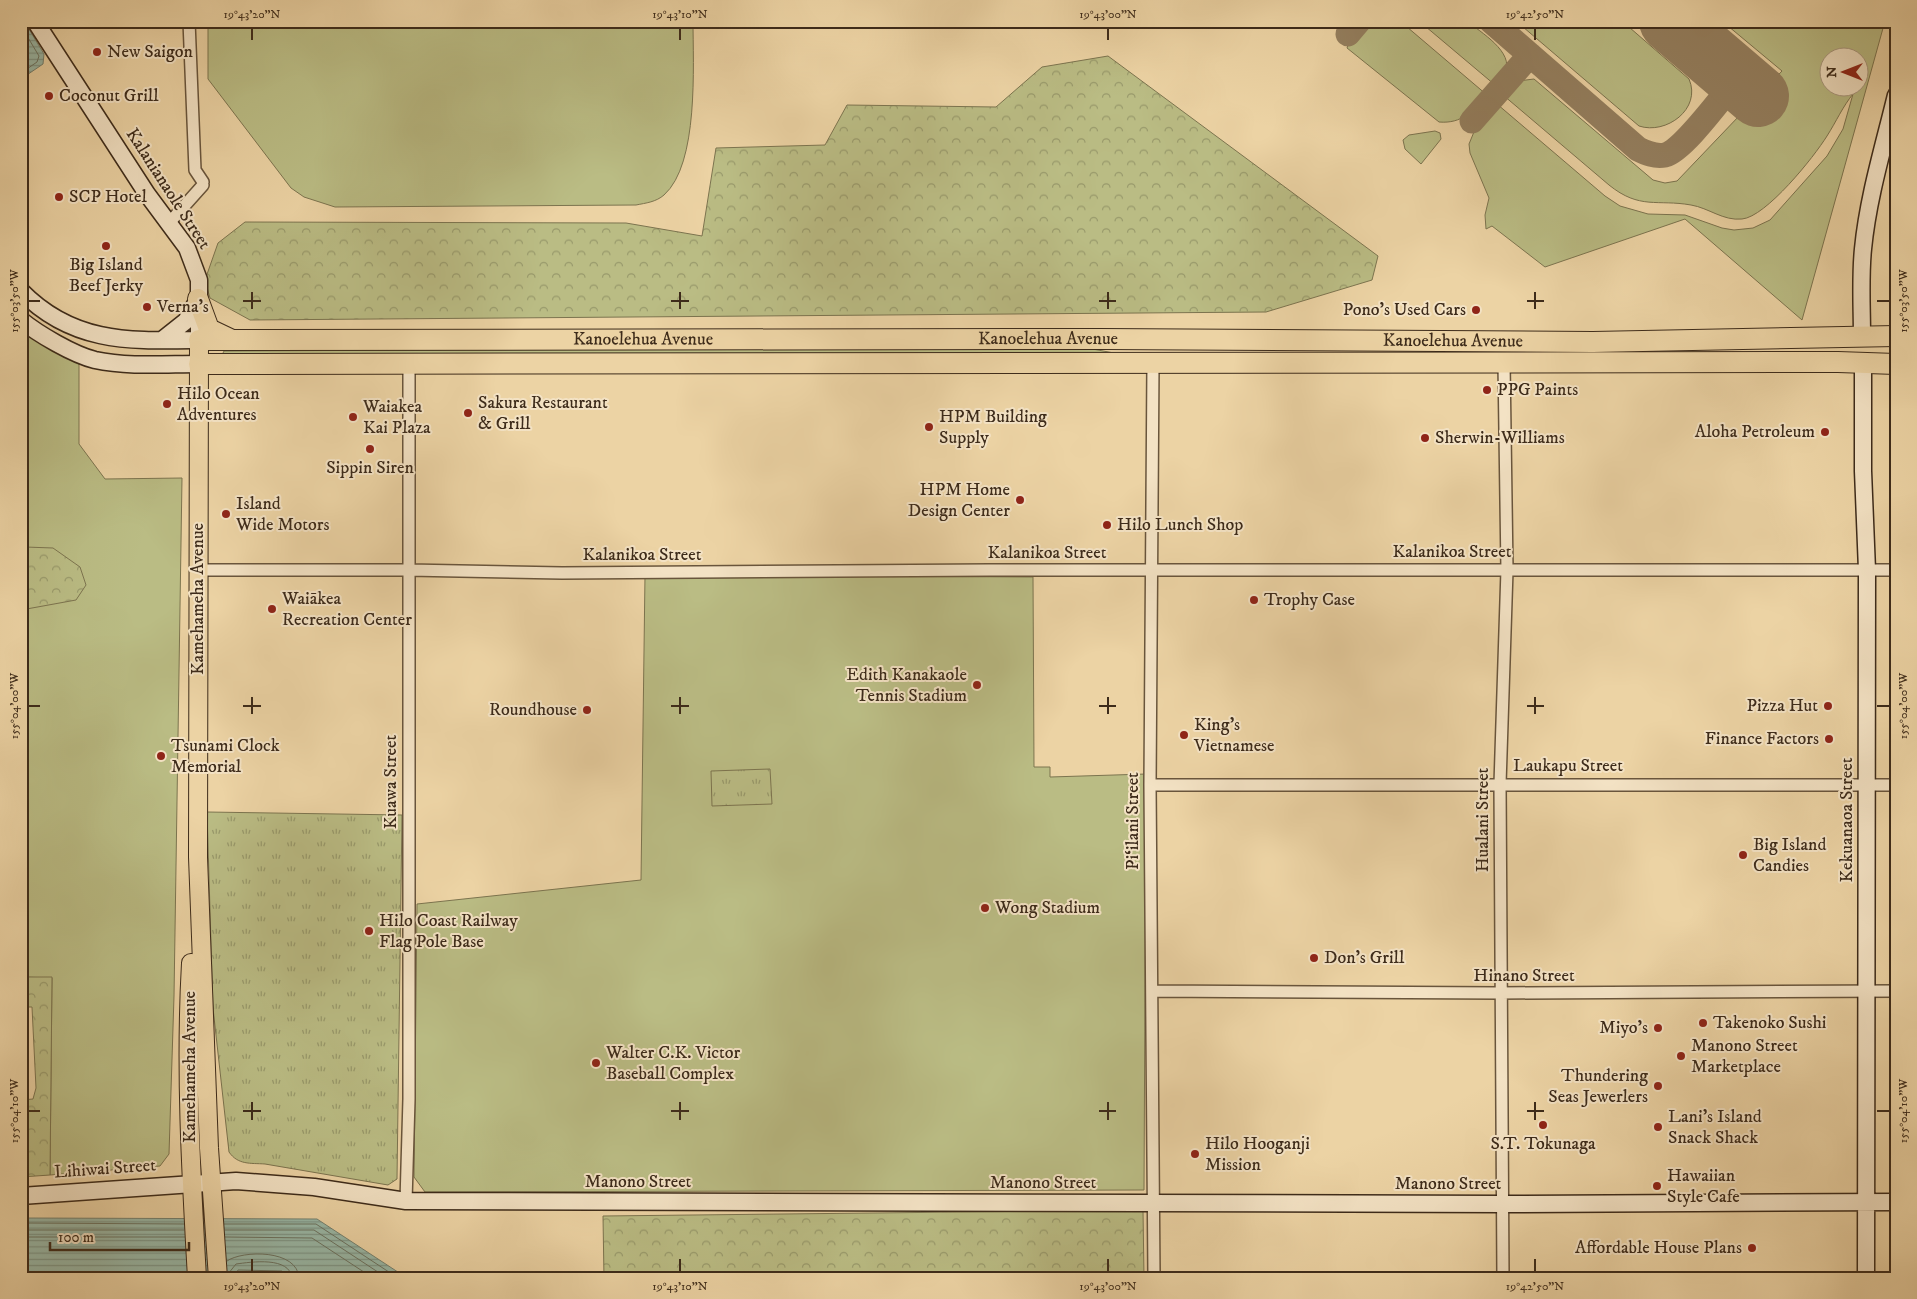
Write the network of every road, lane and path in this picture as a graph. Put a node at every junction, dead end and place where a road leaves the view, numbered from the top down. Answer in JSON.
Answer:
{"nodes":[{"id":1,"x":35,"y":21,"type":"edge"},
{"id":2,"x":189,"y":21,"type":"edge"},
{"id":3,"x":1896,"y":95,"type":"edge"},
{"id":4,"x":171,"y":226,"type":"junction"},
{"id":5,"x":21,"y":292,"type":"edge"},
{"id":6,"x":198,"y":299,"type":"junction"},
{"id":7,"x":21,"y":320,"type":"edge"},
{"id":8,"x":1896,"y":336,"type":"edge"},
{"id":9,"x":1862,"y":337,"type":"junction"},
{"id":10,"x":1101,"y":339,"type":"junction"},
{"id":11,"x":162,"y":340,"type":"junction"},
{"id":12,"x":199,"y":340,"type":"junction"},
{"id":13,"x":232,"y":340,"type":"junction"},
{"id":14,"x":1185,"y":340,"type":"junction"},
{"id":15,"x":409,"y":362,"type":"junction"},
{"id":16,"x":1863,"y":362,"type":"junction"},
{"id":17,"x":1153,"y":363,"type":"junction"},
{"id":18,"x":1504,"y":363,"type":"junction"},
{"id":19,"x":199,"y":364,"type":"junction"},
{"id":20,"x":1896,"y":364,"type":"edge"},
{"id":21,"x":198,"y":570,"type":"junction"},
{"id":22,"x":409,"y":570,"type":"junction"},
{"id":23,"x":1154,"y":570,"type":"junction"},
{"id":24,"x":1507,"y":570,"type":"junction"},
{"id":25,"x":1867,"y":570,"type":"junction"},
{"id":26,"x":1896,"y":570,"type":"edge"},
{"id":27,"x":1500,"y":784,"type":"junction"},
{"id":28,"x":1150,"y":785,"type":"junction"},
{"id":29,"x":1866,"y":785,"type":"junction"},
{"id":30,"x":1896,"y":785,"type":"edge"},
{"id":31,"x":198,"y":857,"type":"junction"},
{"id":32,"x":1152,"y":990,"type":"junction"},
{"id":33,"x":1867,"y":991,"type":"junction"},
{"id":34,"x":1896,"y":991,"type":"edge"},
{"id":35,"x":1500,"y":994,"type":"junction"},
{"id":36,"x":212,"y":1181,"type":"junction"},
{"id":37,"x":192,"y":1183,"type":"junction"},
{"id":38,"x":21,"y":1196,"type":"edge"},
{"id":39,"x":406,"y":1201,"type":"junction"},
{"id":40,"x":1866,"y":1202,"type":"junction"},
{"id":41,"x":1896,"y":1202,"type":"edge"},
{"id":42,"x":1153,"y":1204,"type":"junction"},
{"id":43,"x":1504,"y":1204,"type":"junction"},
{"id":44,"x":197,"y":1278,"type":"edge"},
{"id":45,"x":218,"y":1278,"type":"edge"},
{"id":46,"x":1154,"y":1278,"type":"edge"},
{"id":47,"x":1503,"y":1278,"type":"edge"},
{"id":48,"x":1866,"y":1278,"type":"edge"}],
"edges":[{"from":1,"to":4,"type":"street","name":"Kalanianaole Street"},
{"from":2,"to":4,"type":"street"},
{"from":3,"to":9,"type":"street"},
{"from":4,"to":6,"type":"street","name":"Kalanianaole Street"},
{"from":5,"to":11,"type":"street"},
{"from":6,"to":11,"type":"street"},
{"from":6,"to":12,"type":"street","name":"Kalanianaole Street"},
{"from":6,"to":13,"type":"highway"},
{"from":7,"to":19,"type":"street"},
{"from":8,"to":9,"type":"highway","name":"Kanoelehua Avenue"},
{"from":9,"to":14,"type":"highway","name":"Kanoelehua Avenue"},
{"from":9,"to":16,"type":"highway"},
{"from":10,"to":13,"type":"highway","name":"Kanoelehua Avenue"},
{"from":10,"to":14,"type":"highway","name":"Kanoelehua Avenue"},
{"from":10,"to":17,"type":"highway"},
{"from":11,"to":12,"type":"street"},
{"from":12,"to":13,"type":"highway","name":"Kanoelehua Avenue"},
{"from":12,"to":19,"type":"main road","name":"Kamehameha Avenue"},
{"from":14,"to":17,"type":"highway"},
{"from":15,"to":17,"type":"highway","name":"Kanoelehua Avenue"},
{"from":15,"to":19,"type":"highway","name":"Kanoelehua Avenue"},
{"from":15,"to":22,"type":"street","name":"Kuawa Street"},
{"from":16,"to":18,"type":"highway","name":"Kanoelehua Avenue"},
{"from":16,"to":20,"type":"highway","name":"Kanoelehua Avenue"},
{"from":16,"to":25,"type":"street","name":"Kekuanaoa Street"},
{"from":17,"to":18,"type":"highway","name":"Kanoelehua Avenue"},
{"from":17,"to":23,"type":"street","name":"Pi‘ilani Street"},
{"from":18,"to":24,"type":"street","name":"Hualani Street"},
{"from":19,"to":21,"type":"main road","name":"Kamehameha Avenue"},
{"from":21,"to":22,"type":"street","name":"Kalanikoa Street"},
{"from":21,"to":31,"type":"main road","name":"Kamehameha Avenue"},
{"from":22,"to":23,"type":"street","name":"Kalanikoa Street"},
{"from":22,"to":39,"type":"street","name":"Kuawa Street"},
{"from":23,"to":24,"type":"street","name":"Kalanikoa Street"},
{"from":23,"to":28,"type":"street","name":"Pi‘ilani Street"},
{"from":24,"to":25,"type":"street","name":"Kalanikoa Street"},
{"from":24,"to":27,"type":"street","name":"Hualani Street"},
{"from":25,"to":26,"type":"street","name":"Kalanikoa Street"},
{"from":25,"to":29,"type":"street","name":"Kekuanaoa Street"},
{"from":27,"to":28,"type":"street","name":"Laukapu Street"},
{"from":27,"to":29,"type":"street","name":"Laukapu Street"},
{"from":27,"to":35,"type":"street","name":"Hualani Street"},
{"from":28,"to":32,"type":"street","name":"Pi‘ilani Street"},
{"from":29,"to":30,"type":"street","name":"Laukapu Street"},
{"from":29,"to":33,"type":"street","name":"Kekuanaoa Street"},
{"from":31,"to":36,"type":"main road","name":"Kamehameha Avenue"},
{"from":31,"to":37,"type":"main road","name":"Kamehameha Avenue"},
{"from":32,"to":35,"type":"street","name":"Hinano Street"},
{"from":32,"to":42,"type":"street","name":"Pi‘ilani Street"},
{"from":33,"to":34,"type":"street","name":"Hinano Street"},
{"from":33,"to":35,"type":"street","name":"Hinano Street"},
{"from":33,"to":40,"type":"street","name":"Kekuanaoa Street"},
{"from":35,"to":43,"type":"street","name":"Hualani Street"},
{"from":36,"to":37,"type":"street","name":"Manono Street"},
{"from":36,"to":39,"type":"street","name":"Manono Street"},
{"from":36,"to":45,"type":"main road","name":"Kamehameha Avenue"},
{"from":37,"to":38,"type":"street","name":"Lihiwai Street"},
{"from":37,"to":44,"type":"main road","name":"Kamehameha Avenue"},
{"from":39,"to":42,"type":"street","name":"Manono Street"},
{"from":40,"to":41,"type":"street","name":"Manono Street"},
{"from":40,"to":43,"type":"street","name":"Manono Street"},
{"from":40,"to":48,"type":"street","name":"Kekuanaoa Street"},
{"from":42,"to":43,"type":"street","name":"Manono Street"},
{"from":42,"to":46,"type":"street","name":"Pi‘ilani Street"},
{"from":43,"to":47,"type":"street","name":"Hualani Street"}]}
